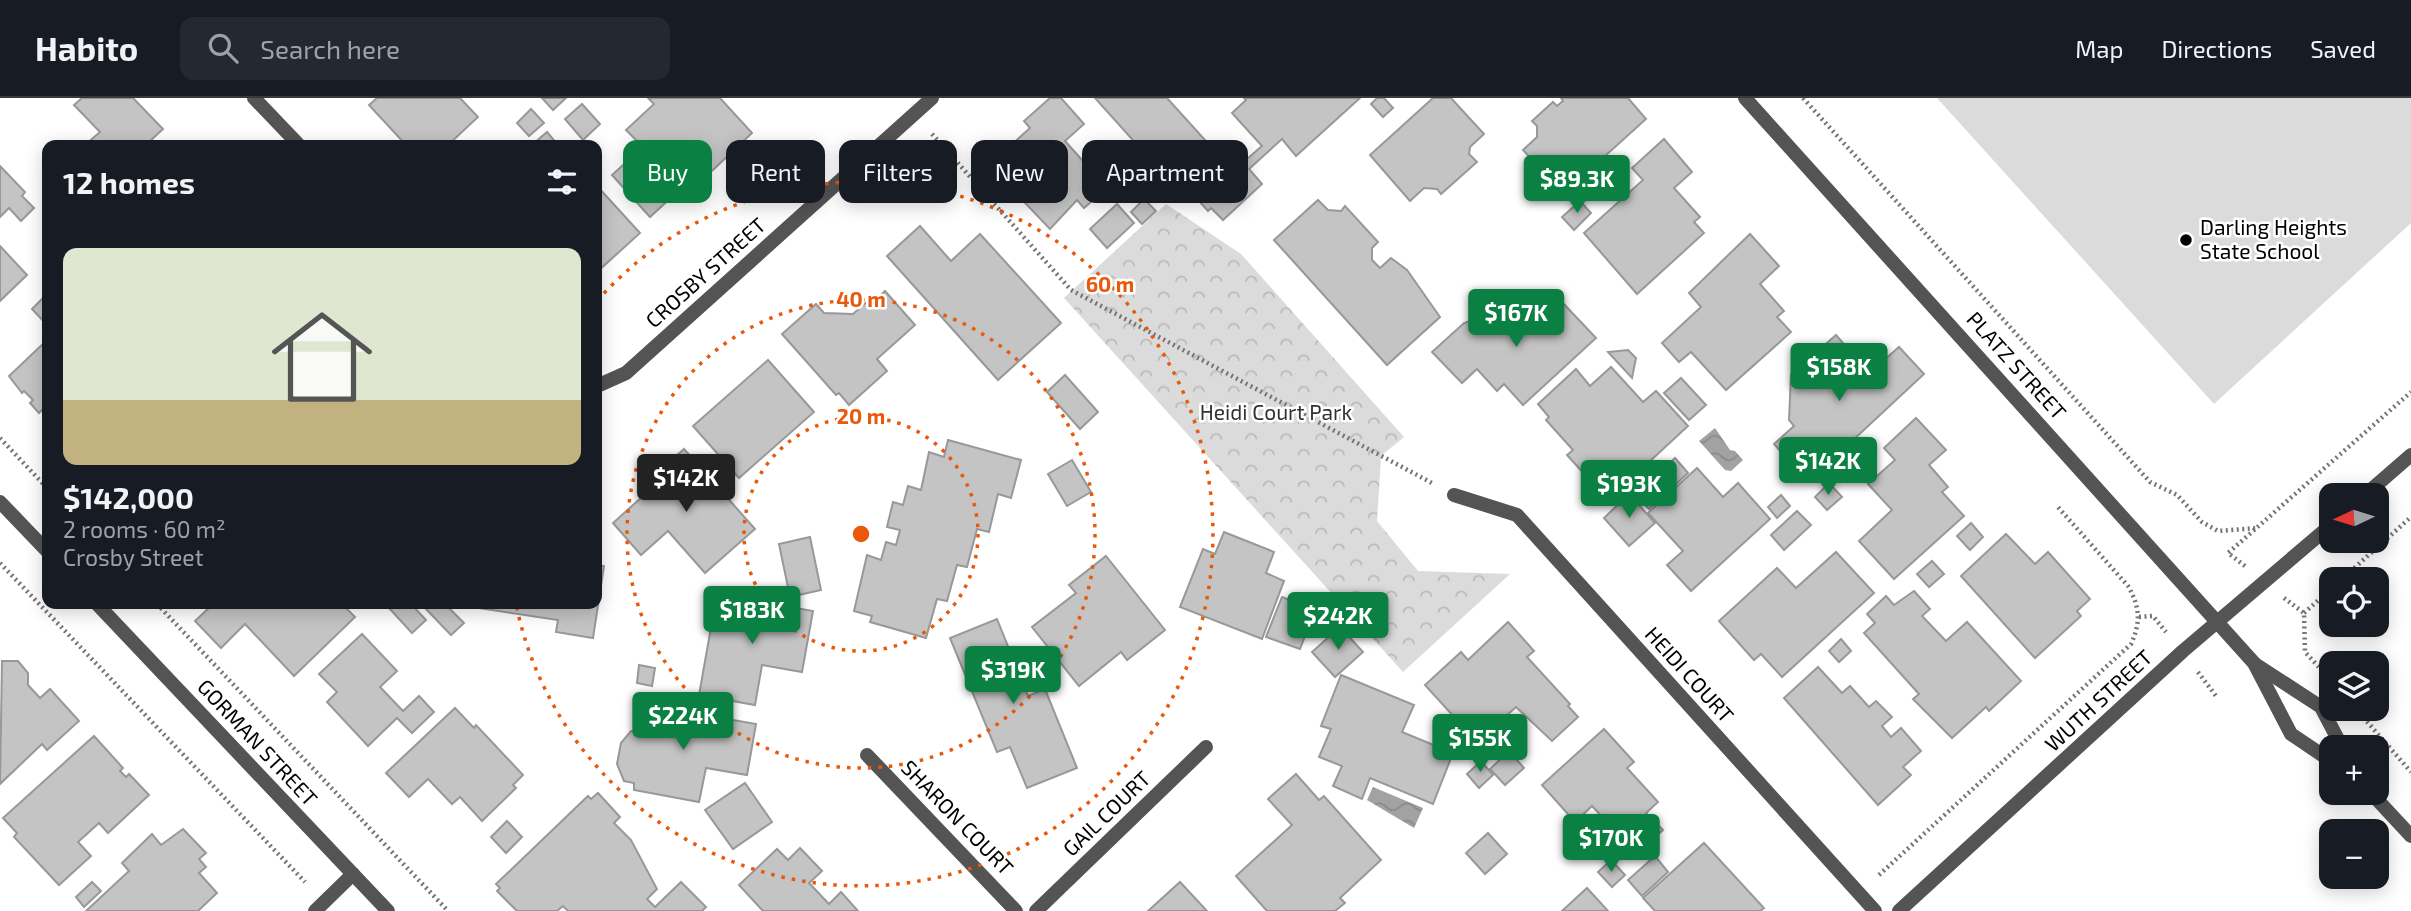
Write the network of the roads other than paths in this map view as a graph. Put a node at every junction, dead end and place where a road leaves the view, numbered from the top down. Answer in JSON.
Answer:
{"nodes":[{"id":1,"x":254,"y":98,"type":"edge"},
{"id":2,"x":932,"y":98,"type":"edge"},
{"id":3,"x":1745,"y":98,"type":"edge"},
{"id":4,"x":294,"y":140,"type":"edge"},
{"id":5,"x":602,"y":384,"type":"edge"},
{"id":6,"x":2411,"y":454,"type":"edge"},
{"id":7,"x":2378,"y":483,"type":"edge"},
{"id":8,"x":1454,"y":495,"type":"road end"},
{"id":9,"x":0,"y":502,"type":"edge"},
{"id":10,"x":2319,"y":535,"type":"edge"},
{"id":11,"x":42,"y":546,"type":"edge"},
{"id":12,"x":102,"y":609,"type":"edge"},
{"id":13,"x":2218,"y":623,"type":"junction"},
{"id":14,"x":2254,"y":663,"type":"junction"},
{"id":15,"x":2336,"y":735,"type":"edge"},
{"id":16,"x":1206,"y":747,"type":"dead end"},
{"id":17,"x":2319,"y":753,"type":"edge"},
{"id":18,"x":867,"y":755,"type":"dead end"},
{"id":19,"x":2382,"y":805,"type":"edge"},
{"id":20,"x":2411,"y":836,"type":"edge"},
{"id":21,"x":353,"y":874,"type":"junction"},
{"id":22,"x":319,"y":907,"type":"edge"},
{"id":23,"x":388,"y":911,"type":"edge"},
{"id":24,"x":1016,"y":911,"type":"edge"},
{"id":25,"x":1036,"y":911,"type":"edge"},
{"id":26,"x":1875,"y":911,"type":"edge"},
{"id":27,"x":1899,"y":911,"type":"edge"}],
"edges":[{"from":1,"to":4,"type":"street"},
{"from":2,"to":5,"type":"street","name":"CROSBY STREET"},
{"from":3,"to":13,"type":"street","name":"PLATZ STREET"},
{"from":6,"to":7,"type":"street"},
{"from":8,"to":26,"type":"street","name":"HEIDI COURT"},
{"from":9,"to":11,"type":"street"},
{"from":10,"to":13,"type":"street","name":"WUTH STREET"},
{"from":12,"to":21,"type":"street","name":"GORMAN STREET"},
{"from":13,"to":14,"type":"street","name":"PLATZ STREET"},
{"from":13,"to":27,"type":"street","name":"WUTH STREET"},
{"from":14,"to":15,"type":"street","name":"PLATZ STREET"},
{"from":14,"to":17,"type":"street","name":"PLATZ STREET"},
{"from":16,"to":25,"type":"street","name":"GAIL COURT"},
{"from":18,"to":24,"type":"street","name":"SHARON COURT"},
{"from":19,"to":20,"type":"street"},
{"from":21,"to":22,"type":"street"},
{"from":21,"to":23,"type":"street","name":"GORMAN STREET"}]}
